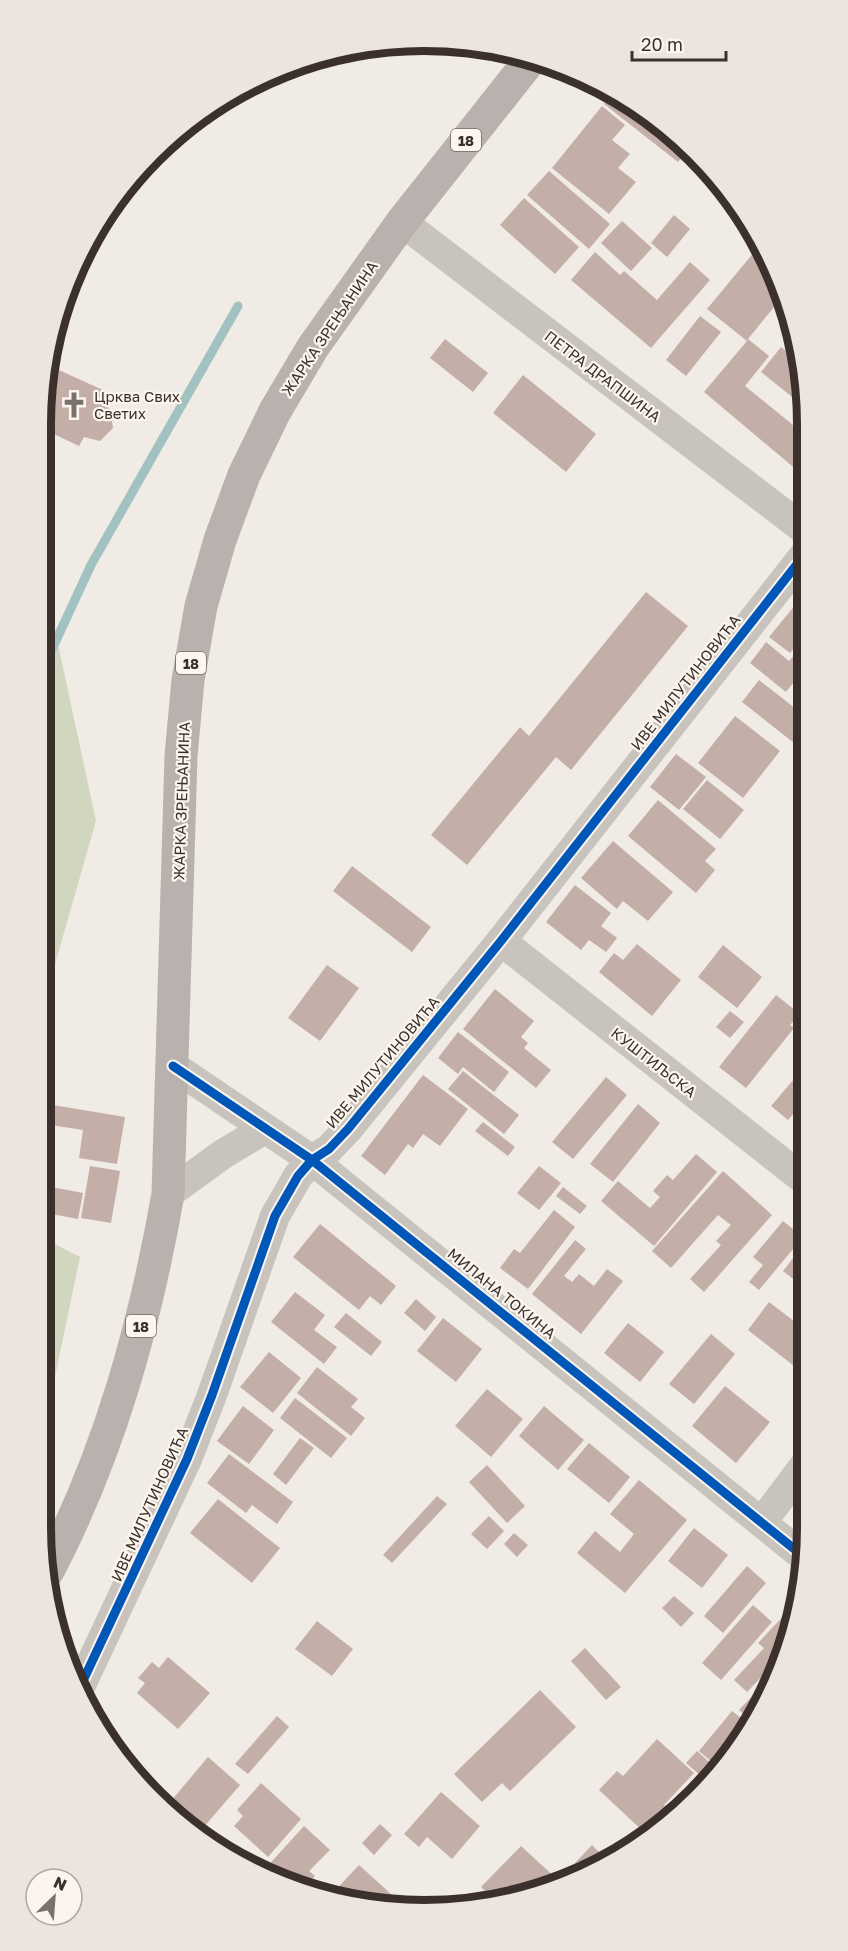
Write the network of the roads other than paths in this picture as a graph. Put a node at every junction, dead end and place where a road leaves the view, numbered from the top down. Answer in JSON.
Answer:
{"nodes":[{"id":1,"x":526,"y":65,"type":"edge"},
{"id":2,"x":402,"y":222,"type":"junction"},
{"id":3,"x":797,"y":524,"type":"edge"},
{"id":4,"x":797,"y":564,"type":"edge"},
{"id":5,"x":501,"y":941,"type":"junction"},
{"id":6,"x":173,"y":1066,"type":"junction"},
{"id":7,"x":265,"y":1129,"type":"junction"},
{"id":8,"x":312,"y":1160,"type":"junction"},
{"id":9,"x":797,"y":1174,"type":"edge"},
{"id":10,"x":168,"y":1194,"type":"junction"},
{"id":11,"x":797,"y":1475,"type":"edge"},
{"id":12,"x":762,"y":1522,"type":"junction"},
{"id":13,"x":796,"y":1550,"type":"edge"},
{"id":14,"x":53,"y":1561,"type":"edge"},
{"id":15,"x":83,"y":1680,"type":"edge"}],
"edges":[{"from":1,"to":2,"type":"main road","name":"ЖАРКА ЗРЕЊАНИНА","number":"18"},
{"from":2,"to":3,"type":"street","name":"ПЕТРА ДРАПШИНА"},
{"from":2,"to":6,"type":"main road","name":"ЖАРКА ЗРЕЊАНИНА","number":"18"},
{"from":4,"to":5,"type":"street","name":"ИВЕ МИЛУТИНОВИЋА"},
{"from":5,"to":8,"type":"street","name":"ИВЕ МИЛУТИНОВИЋА"},
{"from":5,"to":9,"type":"street","name":"КУШТИЉСКА"},
{"from":6,"to":7,"type":"street","name":"МИЛАНА ТОКИНА"},
{"from":6,"to":10,"type":"main road","number":"18"},
{"from":7,"to":8,"type":"street","name":"МИЛАНА ТОКИНА"},
{"from":7,"to":10,"type":"street"},
{"from":8,"to":12,"type":"street","name":"МИЛАНА ТОКИНА"},
{"from":8,"to":15,"type":"street","name":"ИВЕ МИЛУТИНОВИЋА"},
{"from":10,"to":14,"type":"main road","number":"18"},
{"from":11,"to":12,"type":"street"},
{"from":12,"to":13,"type":"street","name":"МИЛАНА ТОКИНА"}]}
